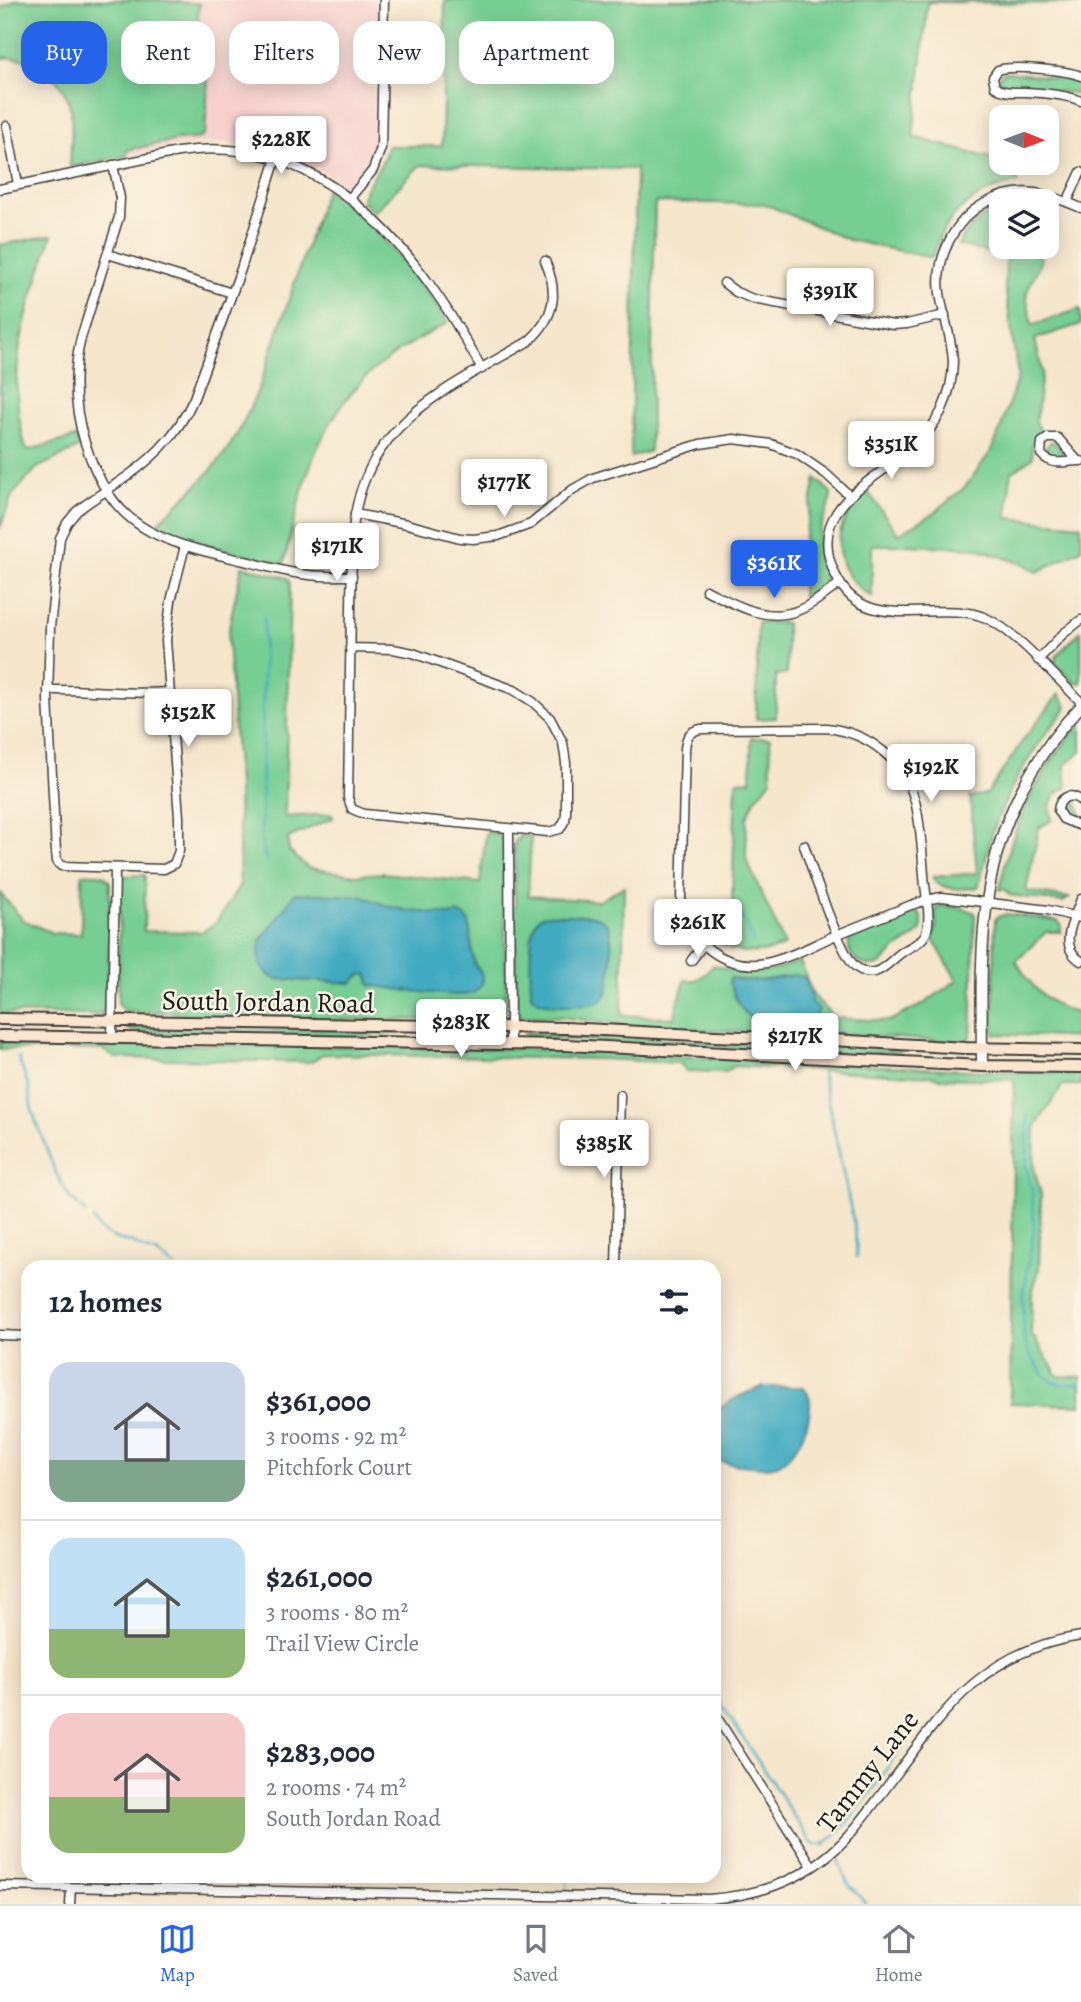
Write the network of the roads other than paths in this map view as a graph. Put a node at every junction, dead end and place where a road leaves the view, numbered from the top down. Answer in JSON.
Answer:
{"nodes":[{"id":1,"x":384,"y":0,"type":"edge"},
{"id":2,"x":1081,"y":76,"type":"edge"},
{"id":3,"x":1081,"y":101,"type":"edge"},
{"id":4,"x":7,"y":126,"type":"dead end"},
{"id":5,"x":276,"y":159,"type":"junction"},
{"id":6,"x":113,"y":165,"type":"junction"},
{"id":7,"x":1081,"y":172,"type":"edge"},
{"id":8,"x":18,"y":184,"type":"junction"},
{"id":9,"x":0,"y":189,"type":"edge"},
{"id":10,"x":350,"y":198,"type":"junction"},
{"id":11,"x":1067,"y":202,"type":"junction"},
{"id":12,"x":1081,"y":208,"type":"edge"},
{"id":13,"x":108,"y":254,"type":"junction"},
{"id":14,"x":545,"y":261,"type":"dead end"},
{"id":15,"x":724,"y":284,"type":"dead end"},
{"id":16,"x":232,"y":293,"type":"junction"},
{"id":17,"x":945,"y":315,"type":"junction"},
{"id":18,"x":482,"y":369,"type":"junction"},
{"id":19,"x":1079,"y":461,"type":"edge"},
{"id":20,"x":106,"y":491,"type":"junction"},
{"id":21,"x":849,"y":495,"type":"junction"},
{"id":22,"x":355,"y":514,"type":"junction"},
{"id":23,"x":185,"y":547,"type":"junction"},
{"id":24,"x":352,"y":576,"type":"junction"},
{"id":25,"x":840,"y":583,"type":"junction"},
{"id":26,"x":706,"y":590,"type":"dead end"},
{"id":27,"x":1081,"y":620,"type":"edge"},
{"id":28,"x":351,"y":648,"type":"junction"},
{"id":29,"x":1038,"y":660,"type":"junction"},
{"id":30,"x":48,"y":690,"type":"junction"},
{"id":31,"x":169,"y":692,"type":"junction"},
{"id":32,"x":1081,"y":704,"type":"edge"},
{"id":33,"x":941,"y":754,"type":"dead end"},
{"id":34,"x":904,"y":776,"type":"junction"},
{"id":35,"x":1081,"y":801,"type":"edge"},
{"id":36,"x":1081,"y":826,"type":"edge"},
{"id":37,"x":509,"y":829,"type":"junction"},
{"id":38,"x":560,"y":829,"type":"junction"},
{"id":39,"x":566,"y":836,"type":"dead end"},
{"id":40,"x":804,"y":845,"type":"dead end"},
{"id":41,"x":115,"y":869,"type":"junction"},
{"id":42,"x":1081,"y":899,"type":"edge"},
{"id":43,"x":926,"y":900,"type":"junction"},
{"id":44,"x":987,"y":902,"type":"junction"},
{"id":45,"x":1078,"y":917,"type":"edge"},
{"id":46,"x":838,"y":934,"type":"junction"},
{"id":47,"x":703,"y":945,"type":"junction"},
{"id":48,"x":691,"y":961,"type":"dead end"},
{"id":49,"x":1081,"y":961,"type":"edge"},
{"id":50,"x":0,"y":1019,"type":"edge"},
{"id":51,"x":112,"y":1021,"type":"junction"},
{"id":52,"x":511,"y":1026,"type":"junction"},
{"id":53,"x":0,"y":1036,"type":"edge"},
{"id":54,"x":112,"y":1039,"type":"junction"},
{"id":55,"x":510,"y":1044,"type":"junction"},
{"id":56,"x":982,"y":1048,"type":"junction"},
{"id":57,"x":1081,"y":1050,"type":"edge"},
{"id":58,"x":982,"y":1066,"type":"junction"},
{"id":59,"x":1081,"y":1067,"type":"edge"},
{"id":60,"x":620,"y":1095,"type":"dead end"},
{"id":61,"x":616,"y":1260,"type":"edge"},
{"id":62,"x":0,"y":1335,"type":"edge"},
{"id":63,"x":21,"y":1336,"type":"edge"},
{"id":64,"x":1081,"y":1636,"type":"edge"},
{"id":65,"x":721,"y":1724,"type":"edge"},
{"id":66,"x":812,"y":1866,"type":"junction"},
{"id":67,"x":0,"y":1886,"type":"edge"},
{"id":68,"x":71,"y":1888,"type":"junction"},
{"id":69,"x":70,"y":1904,"type":"edge"}],
"edges":[{"from":1,"to":10,"type":"street"},
{"from":2,"to":3,"type":"street"},
{"from":4,"to":8,"type":"street"},
{"from":5,"to":6,"type":"street"},
{"from":5,"to":10,"type":"street"},
{"from":5,"to":16,"type":"street"},
{"from":6,"to":8,"type":"street"},
{"from":6,"to":13,"type":"street"},
{"from":7,"to":11,"type":"street"},
{"from":8,"to":9,"type":"street"},
{"from":10,"to":18,"type":"street"},
{"from":11,"to":12,"type":"street"},
{"from":11,"to":17,"type":"street"},
{"from":13,"to":16,"type":"street"},
{"from":13,"to":20,"type":"street"},
{"from":14,"to":18,"type":"street"},
{"from":15,"to":17,"type":"street"},
{"from":16,"to":20,"type":"street"},
{"from":17,"to":21,"type":"street"},
{"from":18,"to":22,"type":"street"},
{"from":19,"to":19,"type":"street"},
{"from":20,"to":23,"type":"street"},
{"from":20,"to":30,"type":"street"},
{"from":21,"to":22,"type":"street"},
{"from":21,"to":25,"type":"street"},
{"from":22,"to":24,"type":"street"},
{"from":23,"to":24,"type":"street"},
{"from":23,"to":31,"type":"street"},
{"from":24,"to":28,"type":"street"},
{"from":25,"to":26,"type":"street"},
{"from":25,"to":29,"type":"street"},
{"from":27,"to":29,"type":"street"},
{"from":28,"to":37,"type":"street"},
{"from":28,"to":38,"type":"street"},
{"from":29,"to":32,"type":"street"},
{"from":30,"to":31,"type":"street"},
{"from":30,"to":41,"type":"street"},
{"from":31,"to":41,"type":"street"},
{"from":32,"to":44,"type":"street"},
{"from":33,"to":34,"type":"street"},
{"from":34,"to":43,"type":"street"},
{"from":34,"to":47,"type":"street"},
{"from":35,"to":36,"type":"street"},
{"from":37,"to":38,"type":"street"},
{"from":37,"to":52,"type":"street"},
{"from":38,"to":39,"type":"street"},
{"from":40,"to":46,"type":"street"},
{"from":41,"to":51,"type":"street"},
{"from":42,"to":45,"type":"street"},
{"from":43,"to":44,"type":"street"},
{"from":43,"to":46,"type":"street"},
{"from":43,"to":46,"type":"street"},
{"from":44,"to":45,"type":"street"},
{"from":44,"to":56,"type":"street"},
{"from":45,"to":49,"type":"street"},
{"from":46,"to":47,"type":"street"},
{"from":47,"to":48,"type":"street"},
{"from":50,"to":51,"type":"main road","name":"South Jordan Road"},
{"from":51,"to":52,"type":"main road","name":"South Jordan Road"},
{"from":51,"to":54,"type":"street"},
{"from":52,"to":55,"type":"street"},
{"from":52,"to":56,"type":"main road","name":"South Jordan Road"},
{"from":53,"to":54,"type":"main road","name":"South Jordan Road"},
{"from":54,"to":55,"type":"main road","name":"South Jordan Road"},
{"from":55,"to":58,"type":"main road","name":"South Jordan Road"},
{"from":56,"to":57,"type":"main road","name":"South Jordan Road"},
{"from":56,"to":58,"type":"street"},
{"from":58,"to":59,"type":"main road","name":"South Jordan Road"},
{"from":60,"to":61,"type":"street"},
{"from":62,"to":63,"type":"street"},
{"from":64,"to":66,"type":"street","name":"Tammy Lane"},
{"from":65,"to":66,"type":"street"},
{"from":66,"to":68,"type":"street","name":"Tammy Lane"},
{"from":67,"to":68,"type":"street","name":"Tammy Lane"},
{"from":68,"to":69,"type":"street"}]}
